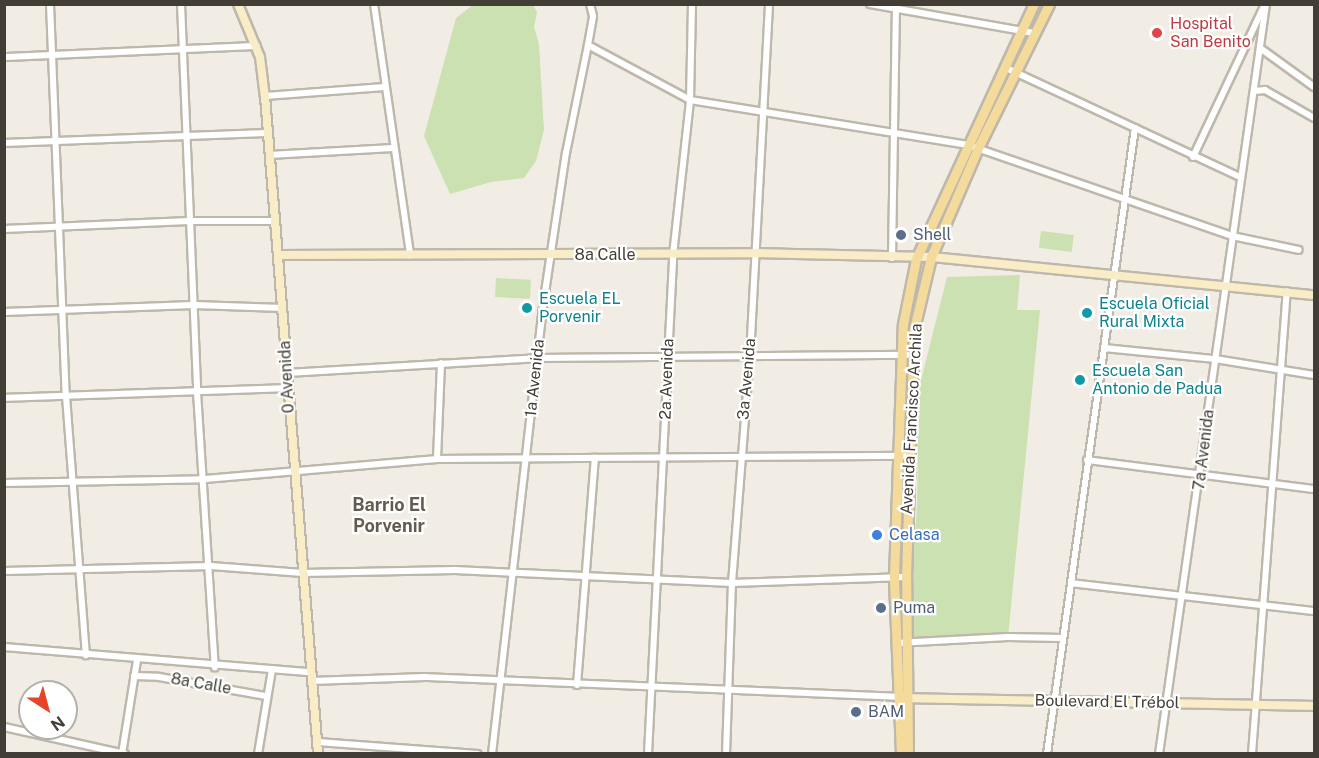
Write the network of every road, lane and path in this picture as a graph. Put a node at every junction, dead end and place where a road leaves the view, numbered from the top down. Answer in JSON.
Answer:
{"nodes":[{"id":1,"x":50,"y":4,"type":"edge"},
{"id":2,"x":181,"y":4,"type":"edge"},
{"id":3,"x":238,"y":4,"type":"edge"},
{"id":4,"x":374,"y":4,"type":"edge"},
{"id":5,"x":692,"y":4,"type":"edge"},
{"id":6,"x":769,"y":4,"type":"edge"},
{"id":7,"x":870,"y":4,"type":"edge"},
{"id":8,"x":1034,"y":4,"type":"edge"},
{"id":9,"x":1049,"y":4,"type":"edge"},
{"id":10,"x":1265,"y":4,"type":"edge"},
{"id":11,"x":590,"y":5,"type":"edge"},
{"id":12,"x":896,"y":6,"type":"edge"},
{"id":13,"x":1021,"y":30,"type":"junction"},
{"id":14,"x":1035,"y":33,"type":"junction"},
{"id":15,"x":588,"y":45,"type":"junction"},
{"id":16,"x":257,"y":46,"type":"junction"},
{"id":17,"x":1260,"y":48,"type":"junction"},
{"id":18,"x":183,"y":51,"type":"junction"},
{"id":19,"x":53,"y":55,"type":"junction"},
{"id":20,"x":4,"y":57,"type":"edge"},
{"id":21,"x":1004,"y":67,"type":"junction"},
{"id":22,"x":1016,"y":72,"type":"junction"},
{"id":23,"x":385,"y":87,"type":"junction"},
{"id":24,"x":1314,"y":87,"type":"edge"},
{"id":25,"x":1254,"y":92,"type":"junction"},
{"id":26,"x":265,"y":96,"type":"junction"},
{"id":27,"x":690,"y":100,"type":"junction"},
{"id":28,"x":764,"y":111,"type":"junction"},
{"id":29,"x":1314,"y":118,"type":"edge"},
{"id":30,"x":1135,"y":128,"type":"junction"},
{"id":31,"x":892,"y":130,"type":"junction"},
{"id":32,"x":266,"y":133,"type":"junction"},
{"id":33,"x":187,"y":136,"type":"junction"},
{"id":34,"x":56,"y":141,"type":"junction"},
{"id":35,"x":4,"y":142,"type":"edge"},
{"id":36,"x":968,"y":145,"type":"junction"},
{"id":37,"x":393,"y":148,"type":"junction"},
{"id":38,"x":977,"y":150,"type":"junction"},
{"id":39,"x":269,"y":155,"type":"junction"},
{"id":40,"x":1193,"y":157,"type":"junction"},
{"id":41,"x":1240,"y":177,"type":"junction"},
{"id":42,"x":1122,"y":198,"type":"junction"},
{"id":43,"x":189,"y":220,"type":"junction"},
{"id":44,"x":276,"y":221,"type":"junction"},
{"id":45,"x":59,"y":227,"type":"junction"},
{"id":46,"x":4,"y":229,"type":"edge"},
{"id":47,"x":1232,"y":236,"type":"junction"},
{"id":48,"x":1299,"y":250,"type":"dead end"},
{"id":49,"x":755,"y":253,"type":"junction"},
{"id":50,"x":279,"y":255,"type":"junction"},
{"id":51,"x":410,"y":255,"type":"junction"},
{"id":52,"x":550,"y":255,"type":"junction"},
{"id":53,"x":673,"y":255,"type":"junction"},
{"id":54,"x":931,"y":257,"type":"junction"},
{"id":55,"x":892,"y":258,"type":"junction"},
{"id":56,"x":916,"y":259,"type":"junction"},
{"id":57,"x":1112,"y":272,"type":"junction"},
{"id":58,"x":1226,"y":284,"type":"junction"},
{"id":59,"x":1287,"y":291,"type":"junction"},
{"id":60,"x":1314,"y":295,"type":"edge"},
{"id":61,"x":194,"y":305,"type":"junction"},
{"id":62,"x":283,"y":308,"type":"junction"},
{"id":63,"x":62,"y":311,"type":"junction"},
{"id":64,"x":4,"y":312,"type":"edge"},
{"id":65,"x":1104,"y":348,"type":"junction"},
{"id":66,"x":901,"y":354,"type":"junction"},
{"id":67,"x":668,"y":355,"type":"junction"},
{"id":68,"x":912,"y":355,"type":"junction"},
{"id":69,"x":750,"y":356,"type":"junction"},
{"id":70,"x":537,"y":358,"type":"junction"},
{"id":71,"x":1215,"y":359,"type":"junction"},
{"id":72,"x":441,"y":363,"type":"junction"},
{"id":73,"x":1281,"y":370,"type":"junction"},
{"id":74,"x":287,"y":373,"type":"junction"},
{"id":75,"x":1314,"y":375,"type":"edge"},
{"id":76,"x":287,"y":388,"type":"junction"},
{"id":77,"x":197,"y":392,"type":"junction"},
{"id":78,"x":66,"y":396,"type":"junction"},
{"id":79,"x":4,"y":398,"type":"edge"},
{"id":80,"x":896,"y":456,"type":"junction"},
{"id":81,"x":909,"y":456,"type":"junction"},
{"id":82,"x":740,"y":457,"type":"junction"},
{"id":83,"x":526,"y":458,"type":"junction"},
{"id":84,"x":595,"y":458,"type":"junction"},
{"id":85,"x":664,"y":458,"type":"junction"},
{"id":86,"x":437,"y":459,"type":"junction"},
{"id":87,"x":1087,"y":460,"type":"junction"},
{"id":88,"x":293,"y":472,"type":"junction"},
{"id":89,"x":1202,"y":472,"type":"junction"},
{"id":90,"x":72,"y":479,"type":"junction"},
{"id":91,"x":205,"y":479,"type":"junction"},
{"id":92,"x":4,"y":483,"type":"edge"},
{"id":93,"x":1271,"y":484,"type":"junction"},
{"id":94,"x":1314,"y":489,"type":"edge"},
{"id":95,"x":211,"y":566,"type":"junction"},
{"id":96,"x":4,"y":570,"type":"edge"},
{"id":97,"x":81,"y":570,"type":"junction"},
{"id":98,"x":303,"y":573,"type":"junction"},
{"id":99,"x":513,"y":574,"type":"junction"},
{"id":100,"x":586,"y":577,"type":"junction"},
{"id":101,"x":906,"y":577,"type":"junction"},
{"id":102,"x":894,"y":578,"type":"junction"},
{"id":103,"x":654,"y":580,"type":"junction"},
{"id":104,"x":732,"y":583,"type":"junction"},
{"id":105,"x":1071,"y":583,"type":"junction"},
{"id":106,"x":1183,"y":596,"type":"junction"},
{"id":107,"x":1262,"y":605,"type":"junction"},
{"id":108,"x":1314,"y":611,"type":"edge"},
{"id":109,"x":1063,"y":639,"type":"junction"},
{"id":110,"x":896,"y":643,"type":"junction"},
{"id":111,"x":908,"y":643,"type":"junction"},
{"id":112,"x":5,"y":647,"type":"edge"},
{"id":113,"x":4,"y":652,"type":"edge"},
{"id":114,"x":86,"y":655,"type":"junction"},
{"id":115,"x":137,"y":660,"type":"junction"},
{"id":116,"x":215,"y":667,"type":"junction"},
{"id":117,"x":272,"y":669,"type":"junction"},
{"id":118,"x":134,"y":676,"type":"junction"},
{"id":119,"x":310,"y":676,"type":"junction"},
{"id":120,"x":501,"y":680,"type":"junction"},
{"id":121,"x":577,"y":685,"type":"junction"},
{"id":122,"x":650,"y":688,"type":"junction"},
{"id":123,"x":730,"y":690,"type":"junction"},
{"id":124,"x":266,"y":696,"type":"junction"},
{"id":125,"x":904,"y":698,"type":"junction"},
{"id":126,"x":1054,"y":702,"type":"junction"},
{"id":127,"x":1168,"y":703,"type":"junction"},
{"id":128,"x":1255,"y":705,"type":"junction"},
{"id":129,"x":1314,"y":706,"type":"edge"},
{"id":130,"x":4,"y":727,"type":"edge"},
{"id":131,"x":318,"y":742,"type":"junction"},
{"id":132,"x":123,"y":753,"type":"edge"},
{"id":133,"x":258,"y":753,"type":"edge"},
{"id":134,"x":318,"y":753,"type":"edge"},
{"id":135,"x":478,"y":753,"type":"edge"},
{"id":136,"x":492,"y":753,"type":"edge"},
{"id":137,"x":648,"y":753,"type":"edge"},
{"id":138,"x":726,"y":753,"type":"edge"},
{"id":139,"x":901,"y":753,"type":"edge"},
{"id":140,"x":908,"y":753,"type":"edge"},
{"id":141,"x":1047,"y":753,"type":"edge"},
{"id":142,"x":1160,"y":753,"type":"edge"},
{"id":143,"x":1252,"y":753,"type":"edge"}],
"edges":[{"from":1,"to":19,"type":"street"},
{"from":2,"to":18,"type":"street"},
{"from":3,"to":16,"type":"street","name":"0 Avenida"},
{"from":4,"to":23,"type":"street"},
{"from":5,"to":27,"type":"street","name":"2a Avenida"},
{"from":6,"to":28,"type":"street","name":"3a Avenida"},
{"from":7,"to":12,"type":"street"},
{"from":8,"to":13,"type":"main road","name":"Avenida Francisco Archila"},
{"from":9,"to":14,"type":"main road","name":"Avenida Francisco Archila"},
{"from":10,"to":17,"type":"street","name":"7a Avenida"},
{"from":10,"to":40,"type":"street"},
{"from":11,"to":15,"type":"street","name":"1a Avenida"},
{"from":12,"to":13,"type":"street"},
{"from":12,"to":31,"type":"street"},
{"from":13,"to":14,"type":"street"},
{"from":13,"to":21,"type":"main road","name":"Avenida Francisco Archila"},
{"from":14,"to":22,"type":"main road","name":"Avenida Francisco Archila"},
{"from":15,"to":27,"type":"street"},
{"from":15,"to":52,"type":"street","name":"1a Avenida"},
{"from":16,"to":18,"type":"street"},
{"from":16,"to":26,"type":"street","name":"0 Avenida"},
{"from":17,"to":24,"type":"street"},
{"from":17,"to":25,"type":"street","name":"7a Avenida"},
{"from":18,"to":19,"type":"street"},
{"from":18,"to":33,"type":"street"},
{"from":19,"to":20,"type":"street"},
{"from":19,"to":34,"type":"street"},
{"from":21,"to":22,"type":"street"},
{"from":21,"to":36,"type":"main road","name":"Avenida Francisco Archila"},
{"from":22,"to":30,"type":"street"},
{"from":22,"to":38,"type":"main road","name":"Avenida Francisco Archila"},
{"from":23,"to":26,"type":"street"},
{"from":23,"to":37,"type":"street"},
{"from":25,"to":29,"type":"street"},
{"from":25,"to":41,"type":"street","name":"7a Avenida"},
{"from":26,"to":32,"type":"street","name":"0 Avenida"},
{"from":27,"to":28,"type":"street"},
{"from":27,"to":53,"type":"street","name":"2a Avenida"},
{"from":28,"to":31,"type":"street"},
{"from":28,"to":49,"type":"street","name":"3a Avenida"},
{"from":30,"to":40,"type":"street"},
{"from":30,"to":42,"type":"street"},
{"from":31,"to":36,"type":"street"},
{"from":31,"to":55,"type":"street"},
{"from":32,"to":33,"type":"street"},
{"from":32,"to":39,"type":"street","name":"0 Avenida"},
{"from":33,"to":34,"type":"street"},
{"from":33,"to":43,"type":"street"},
{"from":34,"to":35,"type":"street"},
{"from":34,"to":45,"type":"street"},
{"from":36,"to":38,"type":"street"},
{"from":36,"to":56,"type":"main road","name":"Avenida Francisco Archila"},
{"from":37,"to":39,"type":"street"},
{"from":37,"to":51,"type":"street"},
{"from":38,"to":42,"type":"street"},
{"from":38,"to":54,"type":"main road","name":"Avenida Francisco Archila"},
{"from":39,"to":44,"type":"street","name":"0 Avenida"},
{"from":40,"to":41,"type":"street"},
{"from":41,"to":47,"type":"street","name":"7a Avenida"},
{"from":42,"to":47,"type":"street"},
{"from":42,"to":57,"type":"street"},
{"from":43,"to":44,"type":"street"},
{"from":43,"to":45,"type":"street"},
{"from":43,"to":61,"type":"street"},
{"from":44,"to":50,"type":"street","name":"0 Avenida"},
{"from":45,"to":46,"type":"street"},
{"from":45,"to":63,"type":"street"},
{"from":47,"to":48,"type":"street"},
{"from":47,"to":58,"type":"street","name":"7a Avenida"},
{"from":49,"to":53,"type":"street","name":"8a Calle"},
{"from":49,"to":55,"type":"street","name":"8a Calle"},
{"from":49,"to":69,"type":"street","name":"3a Avenida"},
{"from":50,"to":51,"type":"street","name":"8a Calle"},
{"from":50,"to":62,"type":"street","name":"0 Avenida"},
{"from":51,"to":52,"type":"street","name":"8a Calle"},
{"from":52,"to":53,"type":"street","name":"8a Calle"},
{"from":52,"to":70,"type":"street","name":"1a Avenida"},
{"from":53,"to":67,"type":"street","name":"2a Avenida"},
{"from":54,"to":56,"type":"street","name":"8a Calle"},
{"from":54,"to":57,"type":"street","name":"8a Calle"},
{"from":54,"to":68,"type":"main road","name":"Avenida Francisco Archila"},
{"from":55,"to":56,"type":"street","name":"8a Calle"},
{"from":56,"to":66,"type":"main road","name":"Avenida Francisco Archila"},
{"from":57,"to":58,"type":"street","name":"8a Calle"},
{"from":57,"to":65,"type":"street"},
{"from":58,"to":59,"type":"street","name":"8a Calle"},
{"from":58,"to":71,"type":"street","name":"7a Avenida"},
{"from":59,"to":60,"type":"street","name":"8a Calle"},
{"from":59,"to":73,"type":"street"},
{"from":61,"to":62,"type":"street"},
{"from":61,"to":63,"type":"street"},
{"from":61,"to":77,"type":"street"},
{"from":62,"to":74,"type":"street","name":"0 Avenida"},
{"from":63,"to":64,"type":"street"},
{"from":63,"to":78,"type":"street"},
{"from":65,"to":71,"type":"street"},
{"from":65,"to":87,"type":"street"},
{"from":66,"to":68,"type":"street"},
{"from":66,"to":69,"type":"street"},
{"from":66,"to":80,"type":"main road","name":"Avenida Francisco Archila"},
{"from":67,"to":69,"type":"street"},
{"from":67,"to":70,"type":"street"},
{"from":67,"to":85,"type":"street","name":"2a Avenida"},
{"from":68,"to":81,"type":"main road","name":"Avenida Francisco Archila"},
{"from":69,"to":82,"type":"street","name":"3a Avenida"},
{"from":70,"to":72,"type":"street"},
{"from":70,"to":83,"type":"street","name":"1a Avenida"},
{"from":71,"to":73,"type":"street"},
{"from":71,"to":89,"type":"street","name":"7a Avenida"},
{"from":72,"to":74,"type":"street"},
{"from":72,"to":86,"type":"street"},
{"from":73,"to":75,"type":"street"},
{"from":73,"to":93,"type":"street"},
{"from":74,"to":76,"type":"street","name":"0 Avenida"},
{"from":76,"to":77,"type":"street"},
{"from":76,"to":88,"type":"street","name":"0 Avenida"},
{"from":77,"to":78,"type":"street"},
{"from":77,"to":91,"type":"street"},
{"from":78,"to":79,"type":"street"},
{"from":78,"to":90,"type":"street"},
{"from":80,"to":81,"type":"street"},
{"from":80,"to":82,"type":"street"},
{"from":80,"to":102,"type":"main road","name":"Avenida Francisco Archila"},
{"from":81,"to":101,"type":"main road","name":"Avenida Francisco Archila"},
{"from":82,"to":85,"type":"street"},
{"from":82,"to":104,"type":"street","name":"3a Avenida"},
{"from":83,"to":84,"type":"street"},
{"from":83,"to":86,"type":"street"},
{"from":83,"to":99,"type":"street","name":"1a Avenida"},
{"from":84,"to":85,"type":"street"},
{"from":84,"to":100,"type":"street"},
{"from":85,"to":103,"type":"street","name":"2a Avenida"},
{"from":86,"to":88,"type":"street"},
{"from":87,"to":89,"type":"street"},
{"from":87,"to":105,"type":"street"},
{"from":88,"to":91,"type":"street"},
{"from":88,"to":98,"type":"street","name":"0 Avenida"},
{"from":89,"to":93,"type":"street"},
{"from":89,"to":106,"type":"street","name":"7a Avenida"},
{"from":90,"to":91,"type":"street"},
{"from":90,"to":92,"type":"street"},
{"from":90,"to":97,"type":"street"},
{"from":91,"to":95,"type":"street"},
{"from":93,"to":94,"type":"street"},
{"from":93,"to":107,"type":"street"},
{"from":95,"to":97,"type":"street"},
{"from":95,"to":98,"type":"street"},
{"from":95,"to":116,"type":"street"},
{"from":96,"to":97,"type":"street"},
{"from":97,"to":114,"type":"street"},
{"from":98,"to":99,"type":"street"},
{"from":98,"to":119,"type":"street","name":"0 Avenida"},
{"from":99,"to":100,"type":"street"},
{"from":99,"to":120,"type":"street","name":"1a Avenida"},
{"from":100,"to":103,"type":"street"},
{"from":100,"to":121,"type":"street"},
{"from":101,"to":102,"type":"street"},
{"from":101,"to":111,"type":"main road","name":"Avenida Francisco Archila"},
{"from":102,"to":104,"type":"street"},
{"from":102,"to":110,"type":"main road","name":"Avenida Francisco Archila"},
{"from":103,"to":104,"type":"street"},
{"from":103,"to":122,"type":"street","name":"2a Avenida"},
{"from":104,"to":123,"type":"street","name":"3a Avenida"},
{"from":105,"to":106,"type":"street"},
{"from":105,"to":109,"type":"street"},
{"from":106,"to":107,"type":"street"},
{"from":106,"to":127,"type":"street","name":"7a Avenida"},
{"from":107,"to":108,"type":"street"},
{"from":107,"to":128,"type":"street"},
{"from":109,"to":111,"type":"street"},
{"from":109,"to":126,"type":"street"},
{"from":110,"to":111,"type":"street"},
{"from":110,"to":125,"type":"main road","name":"Avenida Francisco Archila"},
{"from":111,"to":125,"type":"main road","name":"Avenida Francisco Archila"},
{"from":112,"to":113,"type":"street"},
{"from":112,"to":114,"type":"street"},
{"from":114,"to":115,"type":"street"},
{"from":115,"to":116,"type":"street"},
{"from":115,"to":118,"type":"street"},
{"from":116,"to":117,"type":"street"},
{"from":117,"to":119,"type":"street"},
{"from":117,"to":124,"type":"street"},
{"from":118,"to":124,"type":"street","name":"8a Calle"},
{"from":118,"to":132,"type":"street"},
{"from":119,"to":120,"type":"street"},
{"from":119,"to":131,"type":"street","name":"0 Avenida"},
{"from":120,"to":121,"type":"street"},
{"from":120,"to":136,"type":"street","name":"1a Avenida"},
{"from":121,"to":122,"type":"street"},
{"from":122,"to":123,"type":"street"},
{"from":122,"to":137,"type":"street","name":"2a Avenida"},
{"from":123,"to":125,"type":"street"},
{"from":123,"to":138,"type":"street","name":"3a Avenida"},
{"from":124,"to":133,"type":"street"},
{"from":125,"to":126,"type":"street","name":"Boulevard El Trébol"},
{"from":125,"to":139,"type":"main road","name":"Avenida Francisco Archila"},
{"from":125,"to":140,"type":"main road","name":"Avenida Francisco Archila"},
{"from":126,"to":127,"type":"street","name":"Boulevard El Trébol"},
{"from":126,"to":141,"type":"street"},
{"from":127,"to":128,"type":"street","name":"Boulevard El Trébol"},
{"from":127,"to":142,"type":"street","name":"7a Avenida"},
{"from":128,"to":129,"type":"street","name":"Boulevard El Trébol"},
{"from":128,"to":143,"type":"street"},
{"from":130,"to":132,"type":"street"},
{"from":131,"to":134,"type":"street","name":"0 Avenida"},
{"from":131,"to":135,"type":"street"}]}
